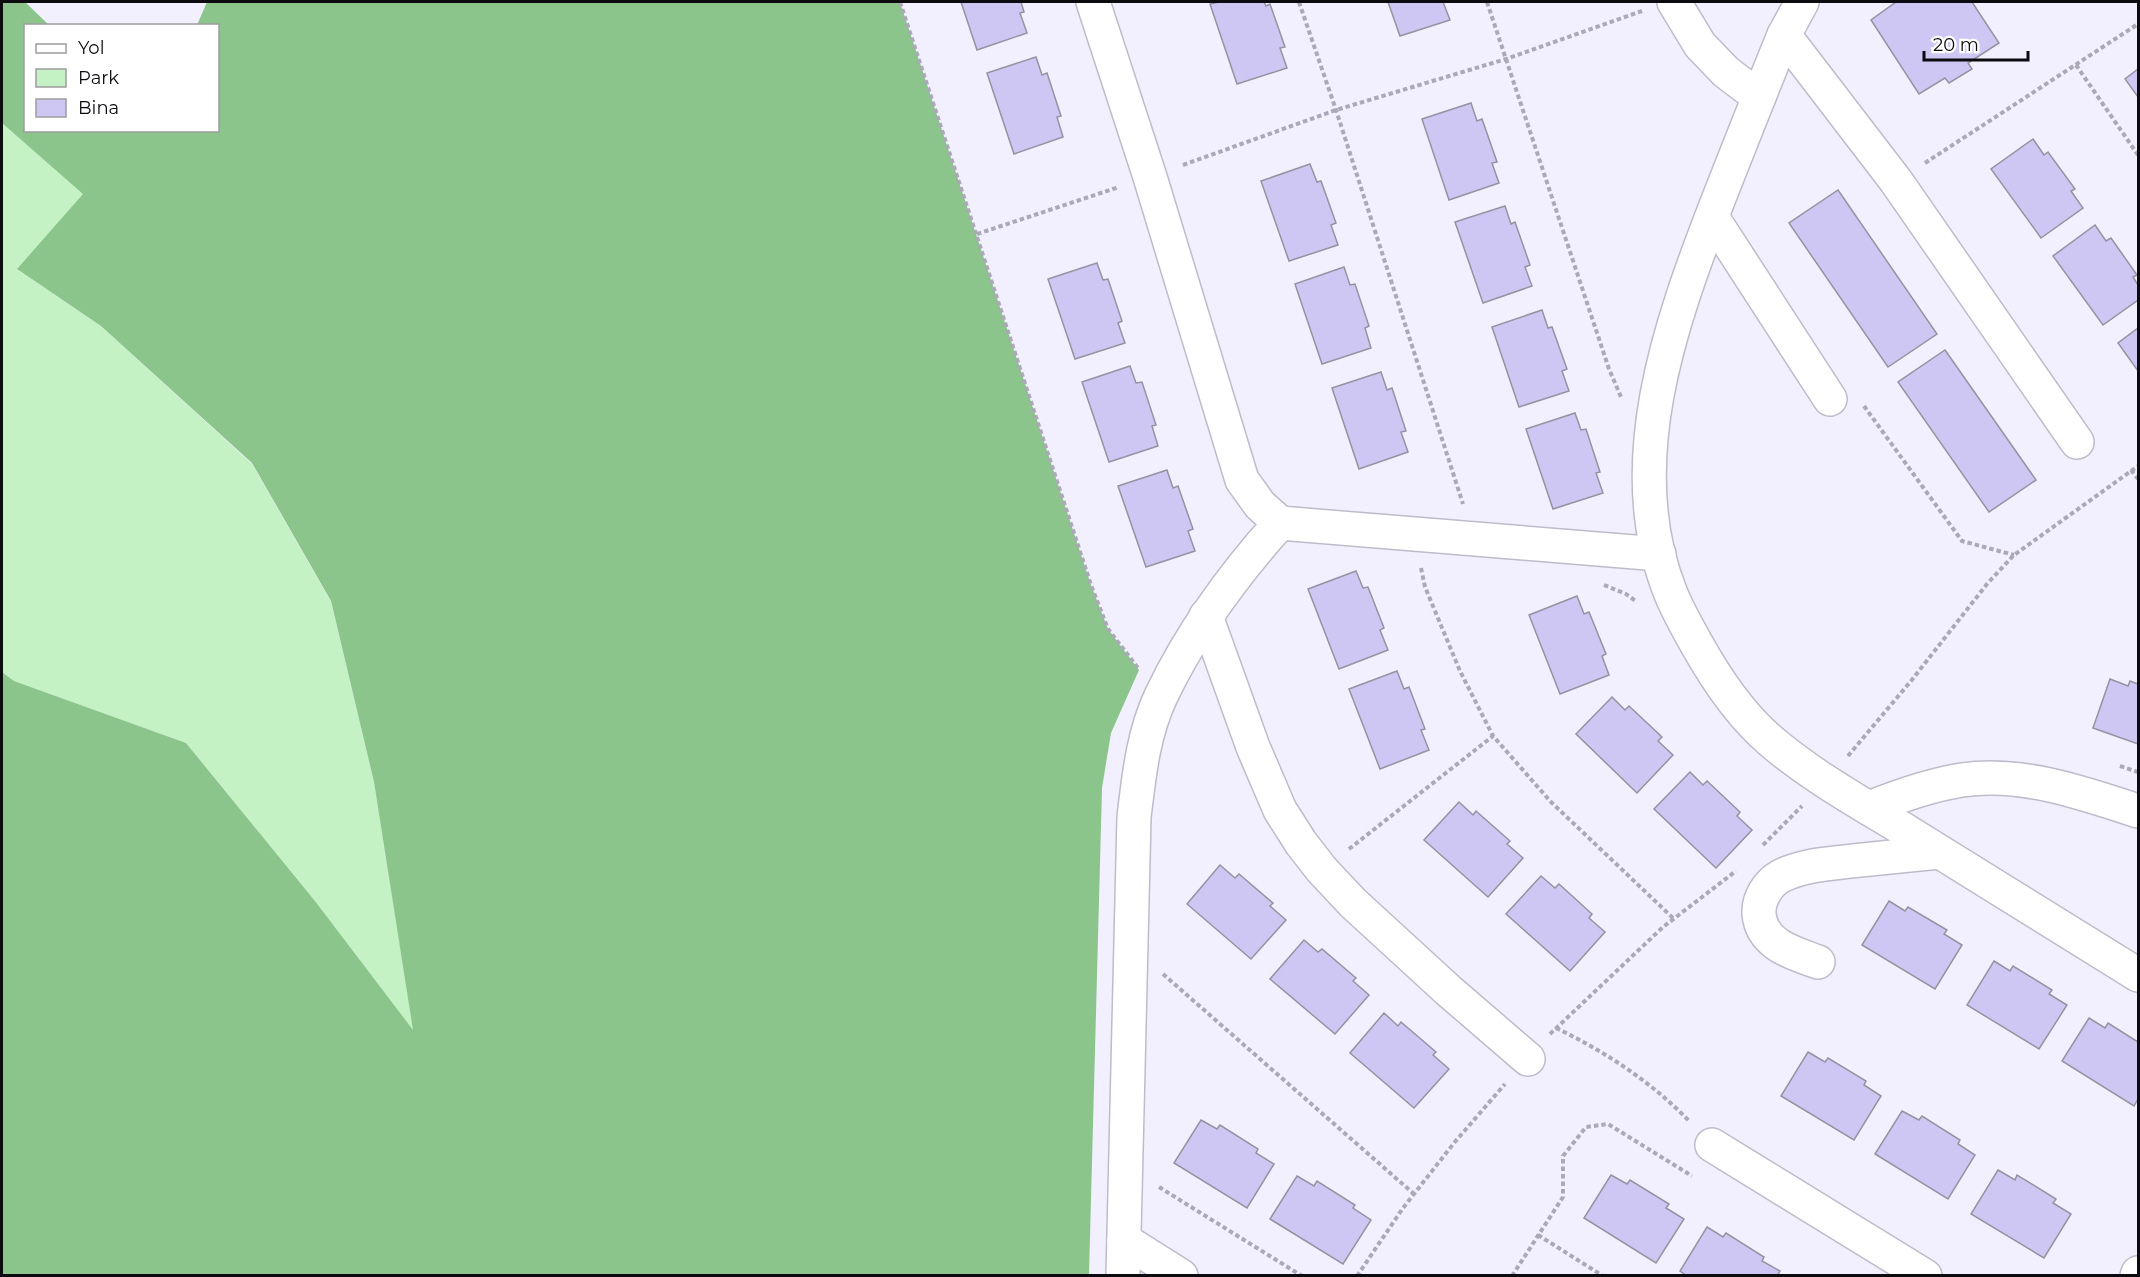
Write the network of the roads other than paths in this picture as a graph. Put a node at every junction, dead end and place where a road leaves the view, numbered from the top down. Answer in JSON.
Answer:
{"nodes":[{"id":1,"x":1094,"y":2,"type":"edge"},
{"id":2,"x":1802,"y":2,"type":"edge"},
{"id":3,"x":1660,"y":5,"type":"edge"},
{"id":4,"x":1784,"y":35,"type":"junction"},
{"id":5,"x":1759,"y":97,"type":"junction"},
{"id":6,"x":1712,"y":217,"type":"junction"},
{"id":7,"x":1830,"y":399,"type":"road end"},
{"id":8,"x":2077,"y":442,"type":"dead end"},
{"id":9,"x":1280,"y":523,"type":"junction"},
{"id":10,"x":1659,"y":554,"type":"junction"},
{"id":11,"x":1206,"y":616,"type":"junction"},
{"id":12,"x":1869,"y":808,"type":"junction"},
{"id":13,"x":2139,"y":811,"type":"edge"},
{"id":14,"x":1939,"y":852,"type":"junction"},
{"id":15,"x":1818,"y":962,"type":"dead end"},
{"id":16,"x":2139,"y":975,"type":"edge"},
{"id":17,"x":1528,"y":1059,"type":"road end"},
{"id":18,"x":1712,"y":1146,"type":"road end"},
{"id":19,"x":1124,"y":1240,"type":"junction"},
{"id":20,"x":1123,"y":1275,"type":"edge"},
{"id":21,"x":1181,"y":1275,"type":"edge"},
{"id":22,"x":1925,"y":1275,"type":"edge"}],
"edges":[{"from":1,"to":9,"type":"street"},
{"from":2,"to":4,"type":"street"},
{"from":3,"to":5,"type":"street"},
{"from":4,"to":5,"type":"street"},
{"from":4,"to":8,"type":"street"},
{"from":5,"to":6,"type":"street"},
{"from":6,"to":7,"type":"street"},
{"from":6,"to":10,"type":"street"},
{"from":9,"to":10,"type":"street"},
{"from":9,"to":11,"type":"street"},
{"from":10,"to":12,"type":"street"},
{"from":11,"to":17,"type":"street"},
{"from":11,"to":19,"type":"street"},
{"from":12,"to":13,"type":"street"},
{"from":12,"to":14,"type":"street"},
{"from":14,"to":15,"type":"street"},
{"from":14,"to":16,"type":"street"},
{"from":18,"to":22,"type":"street"},
{"from":19,"to":20,"type":"street"},
{"from":19,"to":21,"type":"street"}]}
